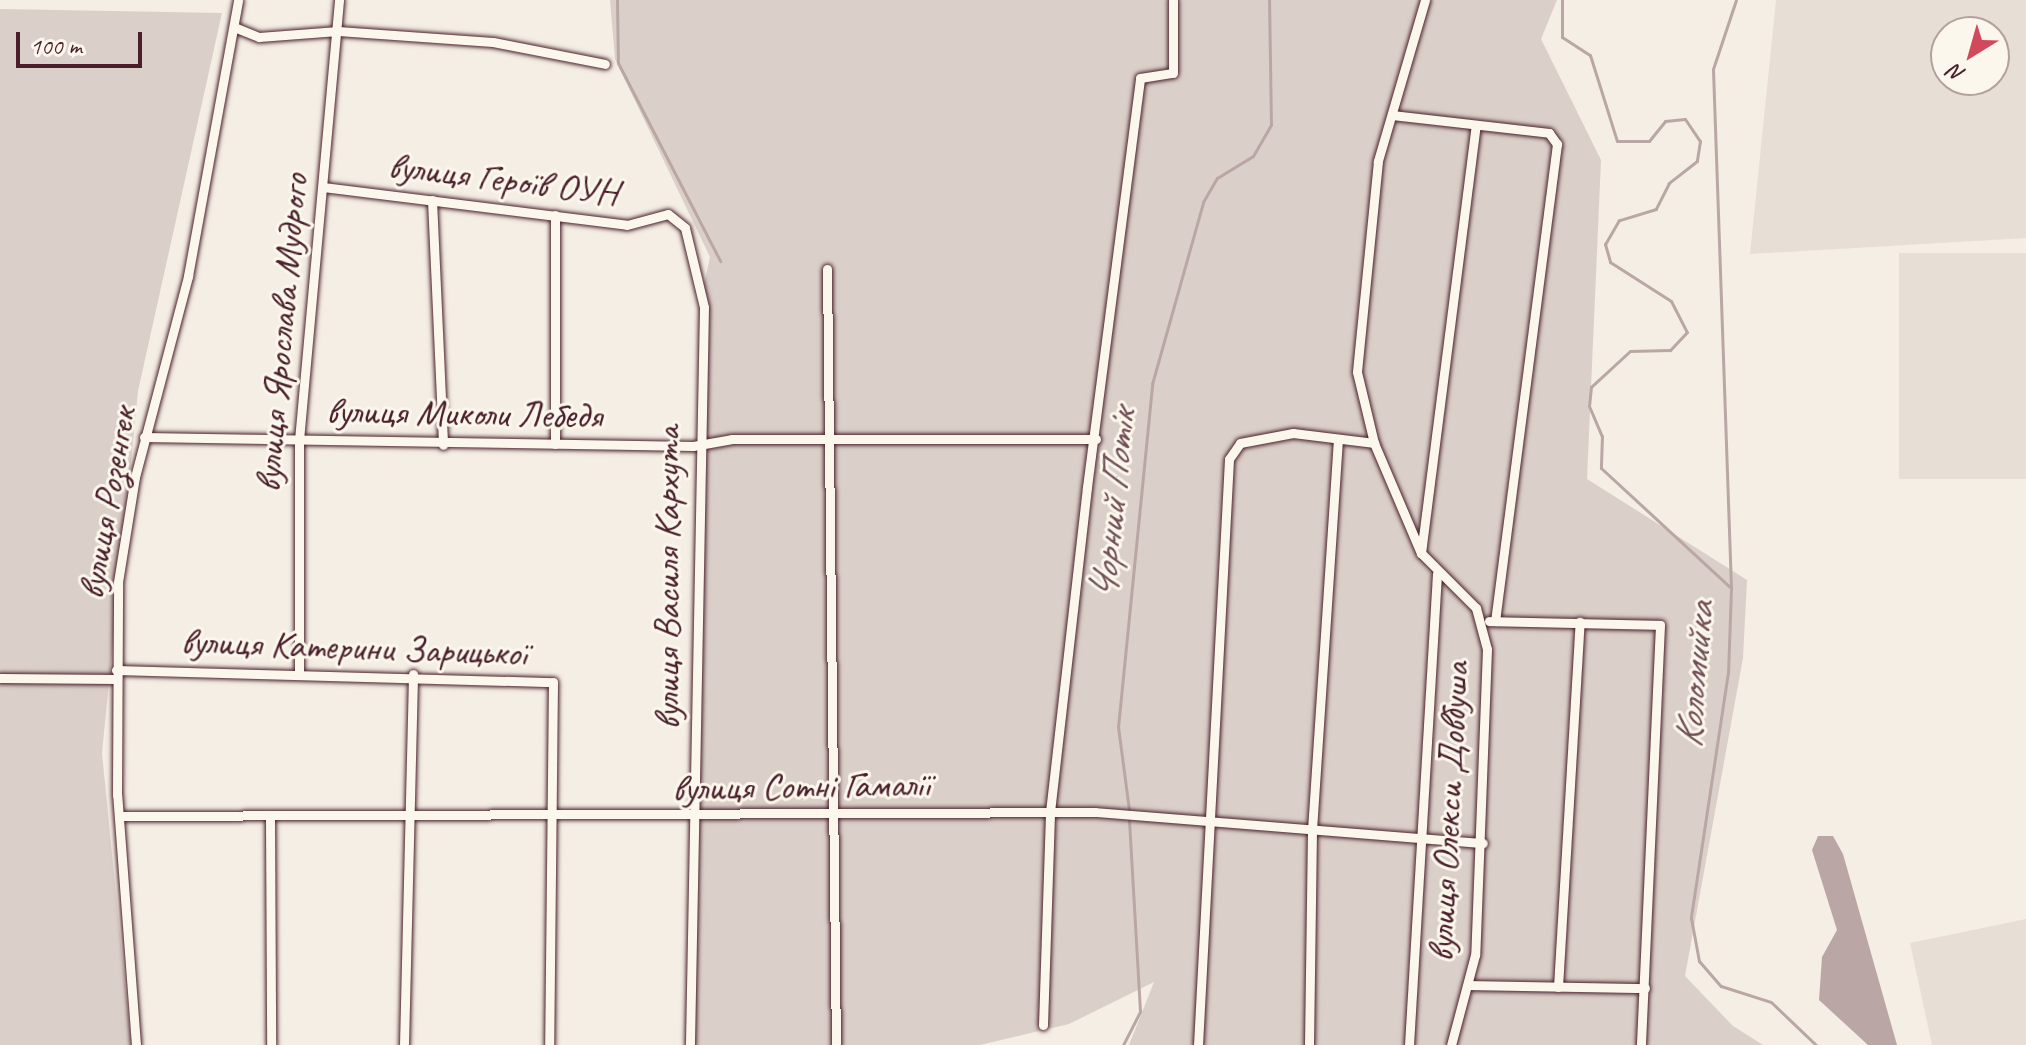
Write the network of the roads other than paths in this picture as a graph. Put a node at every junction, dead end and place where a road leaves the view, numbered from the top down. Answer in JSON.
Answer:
{"nodes":[{"id":1,"x":238,"y":0,"type":"edge"},
{"id":2,"x":339,"y":0,"type":"edge"},
{"id":3,"x":1173,"y":0,"type":"edge"},
{"id":4,"x":1425,"y":0,"type":"edge"},
{"id":5,"x":234,"y":27,"type":"junction"},
{"id":6,"x":338,"y":31,"type":"junction"},
{"id":7,"x":605,"y":64,"type":"dead end"},
{"id":8,"x":1392,"y":115,"type":"junction"},
{"id":9,"x":1476,"y":126,"type":"junction"},
{"id":10,"x":323,"y":187,"type":"junction"},
{"id":11,"x":432,"y":200,"type":"junction"},
{"id":12,"x":555,"y":215,"type":"junction"},
{"id":13,"x":696,"y":257,"type":"joint"},
{"id":14,"x":827,"y":269,"type":"dead end"},
{"id":15,"x":144,"y":437,"type":"junction"},
{"id":16,"x":1096,"y":439,"type":"junction"},
{"id":17,"x":299,"y":440,"type":"junction"},
{"id":18,"x":831,"y":440,"type":"junction"},
{"id":19,"x":1338,"y":441,"type":"junction"},
{"id":20,"x":1374,"y":443,"type":"junction"},
{"id":21,"x":555,"y":444,"type":"junction"},
{"id":22,"x":443,"y":445,"type":"junction"},
{"id":23,"x":698,"y":446,"type":"junction"},
{"id":24,"x":1421,"y":553,"type":"junction"},
{"id":25,"x":1437,"y":574,"type":"junction"},
{"id":26,"x":1495,"y":621,"type":"junction"},
{"id":27,"x":1482,"y":622,"type":"junction"},
{"id":28,"x":1580,"y":622,"type":"junction"},
{"id":29,"x":299,"y":671,"type":"junction"},
{"id":30,"x":413,"y":674,"type":"junction"},
{"id":31,"x":116,"y":675,"type":"junction"},
{"id":32,"x":0,"y":678,"type":"edge"},
{"id":33,"x":1050,"y":812,"type":"junction"},
{"id":34,"x":119,"y":816,"type":"junction"},
{"id":35,"x":552,"y":816,"type":"junction"},
{"id":36,"x":837,"y":816,"type":"junction"},
{"id":37,"x":270,"y":817,"type":"junction"},
{"id":38,"x":410,"y":818,"type":"junction"},
{"id":39,"x":698,"y":818,"type":"junction"},
{"id":40,"x":1205,"y":822,"type":"junction"},
{"id":41,"x":1312,"y":830,"type":"junction"},
{"id":42,"x":1421,"y":839,"type":"junction"},
{"id":43,"x":1483,"y":843,"type":"junction"},
{"id":44,"x":1470,"y":985,"type":"junction"},
{"id":45,"x":1558,"y":987,"type":"junction"},
{"id":46,"x":1645,"y":988,"type":"junction"},
{"id":47,"x":1043,"y":1025,"type":"dead end"},
{"id":48,"x":136,"y":1045,"type":"edge"},
{"id":49,"x":271,"y":1045,"type":"edge"},
{"id":50,"x":404,"y":1045,"type":"edge"},
{"id":51,"x":549,"y":1045,"type":"edge"},
{"id":52,"x":690,"y":1045,"type":"edge"},
{"id":53,"x":836,"y":1045,"type":"edge"},
{"id":54,"x":1198,"y":1045,"type":"edge"},
{"id":55,"x":1309,"y":1045,"type":"edge"},
{"id":56,"x":1409,"y":1045,"type":"edge"},
{"id":57,"x":1451,"y":1045,"type":"edge"},
{"id":58,"x":1641,"y":1045,"type":"edge"}],
"edges":[{"from":1,"to":5,"type":"street","name":"вулиця Розенгек"},
{"from":2,"to":6,"type":"street","name":"вулиця Ярослава Мудрого"},
{"from":3,"to":16,"type":"street"},
{"from":4,"to":8,"type":"street","name":"вулиця Олекси Довбуша"},
{"from":5,"to":6,"type":"street"},
{"from":5,"to":15,"type":"street","name":"вулиця Розенгек"},
{"from":6,"to":7,"type":"street"},
{"from":6,"to":10,"type":"street","name":"вулиця Ярослава Мудрого"},
{"from":8,"to":9,"type":"street"},
{"from":8,"to":20,"type":"street","name":"вулиця Олекси Довбуша"},
{"from":9,"to":24,"type":"street"},
{"from":9,"to":26,"type":"street"},
{"from":10,"to":11,"type":"street","name":"вулиця Героїв ОУН"},
{"from":10,"to":17,"type":"street","name":"вулиця Ярослава Мудрого"},
{"from":11,"to":12,"type":"street","name":"вулиця Героїв ОУН"},
{"from":11,"to":22,"type":"street"},
{"from":12,"to":13,"type":"street","name":"вулиця Героїв ОУН"},
{"from":12,"to":21,"type":"street"},
{"from":13,"to":23,"type":"street","name":"вулиця Василя Кархута"},
{"from":14,"to":18,"type":"street"},
{"from":15,"to":17,"type":"street","name":"вулиця Миколи Лебедя"},
{"from":15,"to":31,"type":"street","name":"вулиця Розенгек"},
{"from":16,"to":18,"type":"street","name":"вулиця Миколи Лебедя"},
{"from":16,"to":33,"type":"street"},
{"from":17,"to":22,"type":"street","name":"вулиця Миколи Лебедя"},
{"from":17,"to":29,"type":"street","name":"вулиця Ярослава Мудрого"},
{"from":18,"to":23,"type":"street","name":"вулиця Миколи Лебедя"},
{"from":18,"to":36,"type":"street"},
{"from":19,"to":20,"type":"street"},
{"from":19,"to":40,"type":"street"},
{"from":19,"to":41,"type":"street"},
{"from":20,"to":24,"type":"street","name":"вулиця Олекси Довбуша"},
{"from":21,"to":22,"type":"street","name":"вулиця Миколи Лебедя"},
{"from":21,"to":23,"type":"street","name":"вулиця Миколи Лебедя"},
{"from":23,"to":39,"type":"street","name":"вулиця Василя Кархута"},
{"from":24,"to":25,"type":"street","name":"вулиця Олекси Довбуша"},
{"from":25,"to":27,"type":"street","name":"вулиця Олекси Довбуша"},
{"from":25,"to":42,"type":"street"},
{"from":26,"to":27,"type":"street"},
{"from":26,"to":28,"type":"street"},
{"from":27,"to":43,"type":"street","name":"вулиця Олекси Довбуша"},
{"from":28,"to":45,"type":"street"},
{"from":28,"to":46,"type":"street"},
{"from":29,"to":30,"type":"street","name":"вулиця Катерини Зарицької"},
{"from":29,"to":31,"type":"street","name":"вулиця Катерини Зарицької"},
{"from":30,"to":35,"type":"street","name":"вулиця Катерини Зарицької"},
{"from":30,"to":38,"type":"street"},
{"from":31,"to":32,"type":"street","name":"вулиця Катерини Зарицької"},
{"from":31,"to":34,"type":"street","name":"вулиця Розенгек"},
{"from":33,"to":36,"type":"street","name":"вулиця Сотні Гамалії"},
{"from":33,"to":40,"type":"street","name":"вулиця Сотні Гамалії"},
{"from":33,"to":47,"type":"street"},
{"from":34,"to":37,"type":"street","name":"вулиця Сотні Гамалії"},
{"from":34,"to":48,"type":"street","name":"вулиця Розенгек"},
{"from":35,"to":38,"type":"street","name":"вулиця Сотні Гамалії"},
{"from":35,"to":39,"type":"street","name":"вулиця Сотні Гамалії"},
{"from":35,"to":51,"type":"street"},
{"from":36,"to":39,"type":"street","name":"вулиця Сотні Гамалії"},
{"from":36,"to":53,"type":"street"},
{"from":37,"to":38,"type":"street","name":"вулиця Сотні Гамалії"},
{"from":37,"to":49,"type":"street"},
{"from":38,"to":50,"type":"street"},
{"from":39,"to":52,"type":"street","name":"вулиця Василя Кархута"},
{"from":40,"to":41,"type":"street","name":"вулиця Сотні Гамалії"},
{"from":40,"to":54,"type":"street"},
{"from":41,"to":42,"type":"street","name":"вулиця Сотні Гамалії"},
{"from":41,"to":55,"type":"street"},
{"from":42,"to":43,"type":"street","name":"вулиця Сотні Гамалії"},
{"from":42,"to":56,"type":"street"},
{"from":43,"to":44,"type":"street","name":"вулиця Олекси Довбуша"},
{"from":44,"to":45,"type":"street"},
{"from":44,"to":57,"type":"street","name":"вулиця Олекси Довбуша"},
{"from":45,"to":46,"type":"street"},
{"from":46,"to":58,"type":"street"}]}
